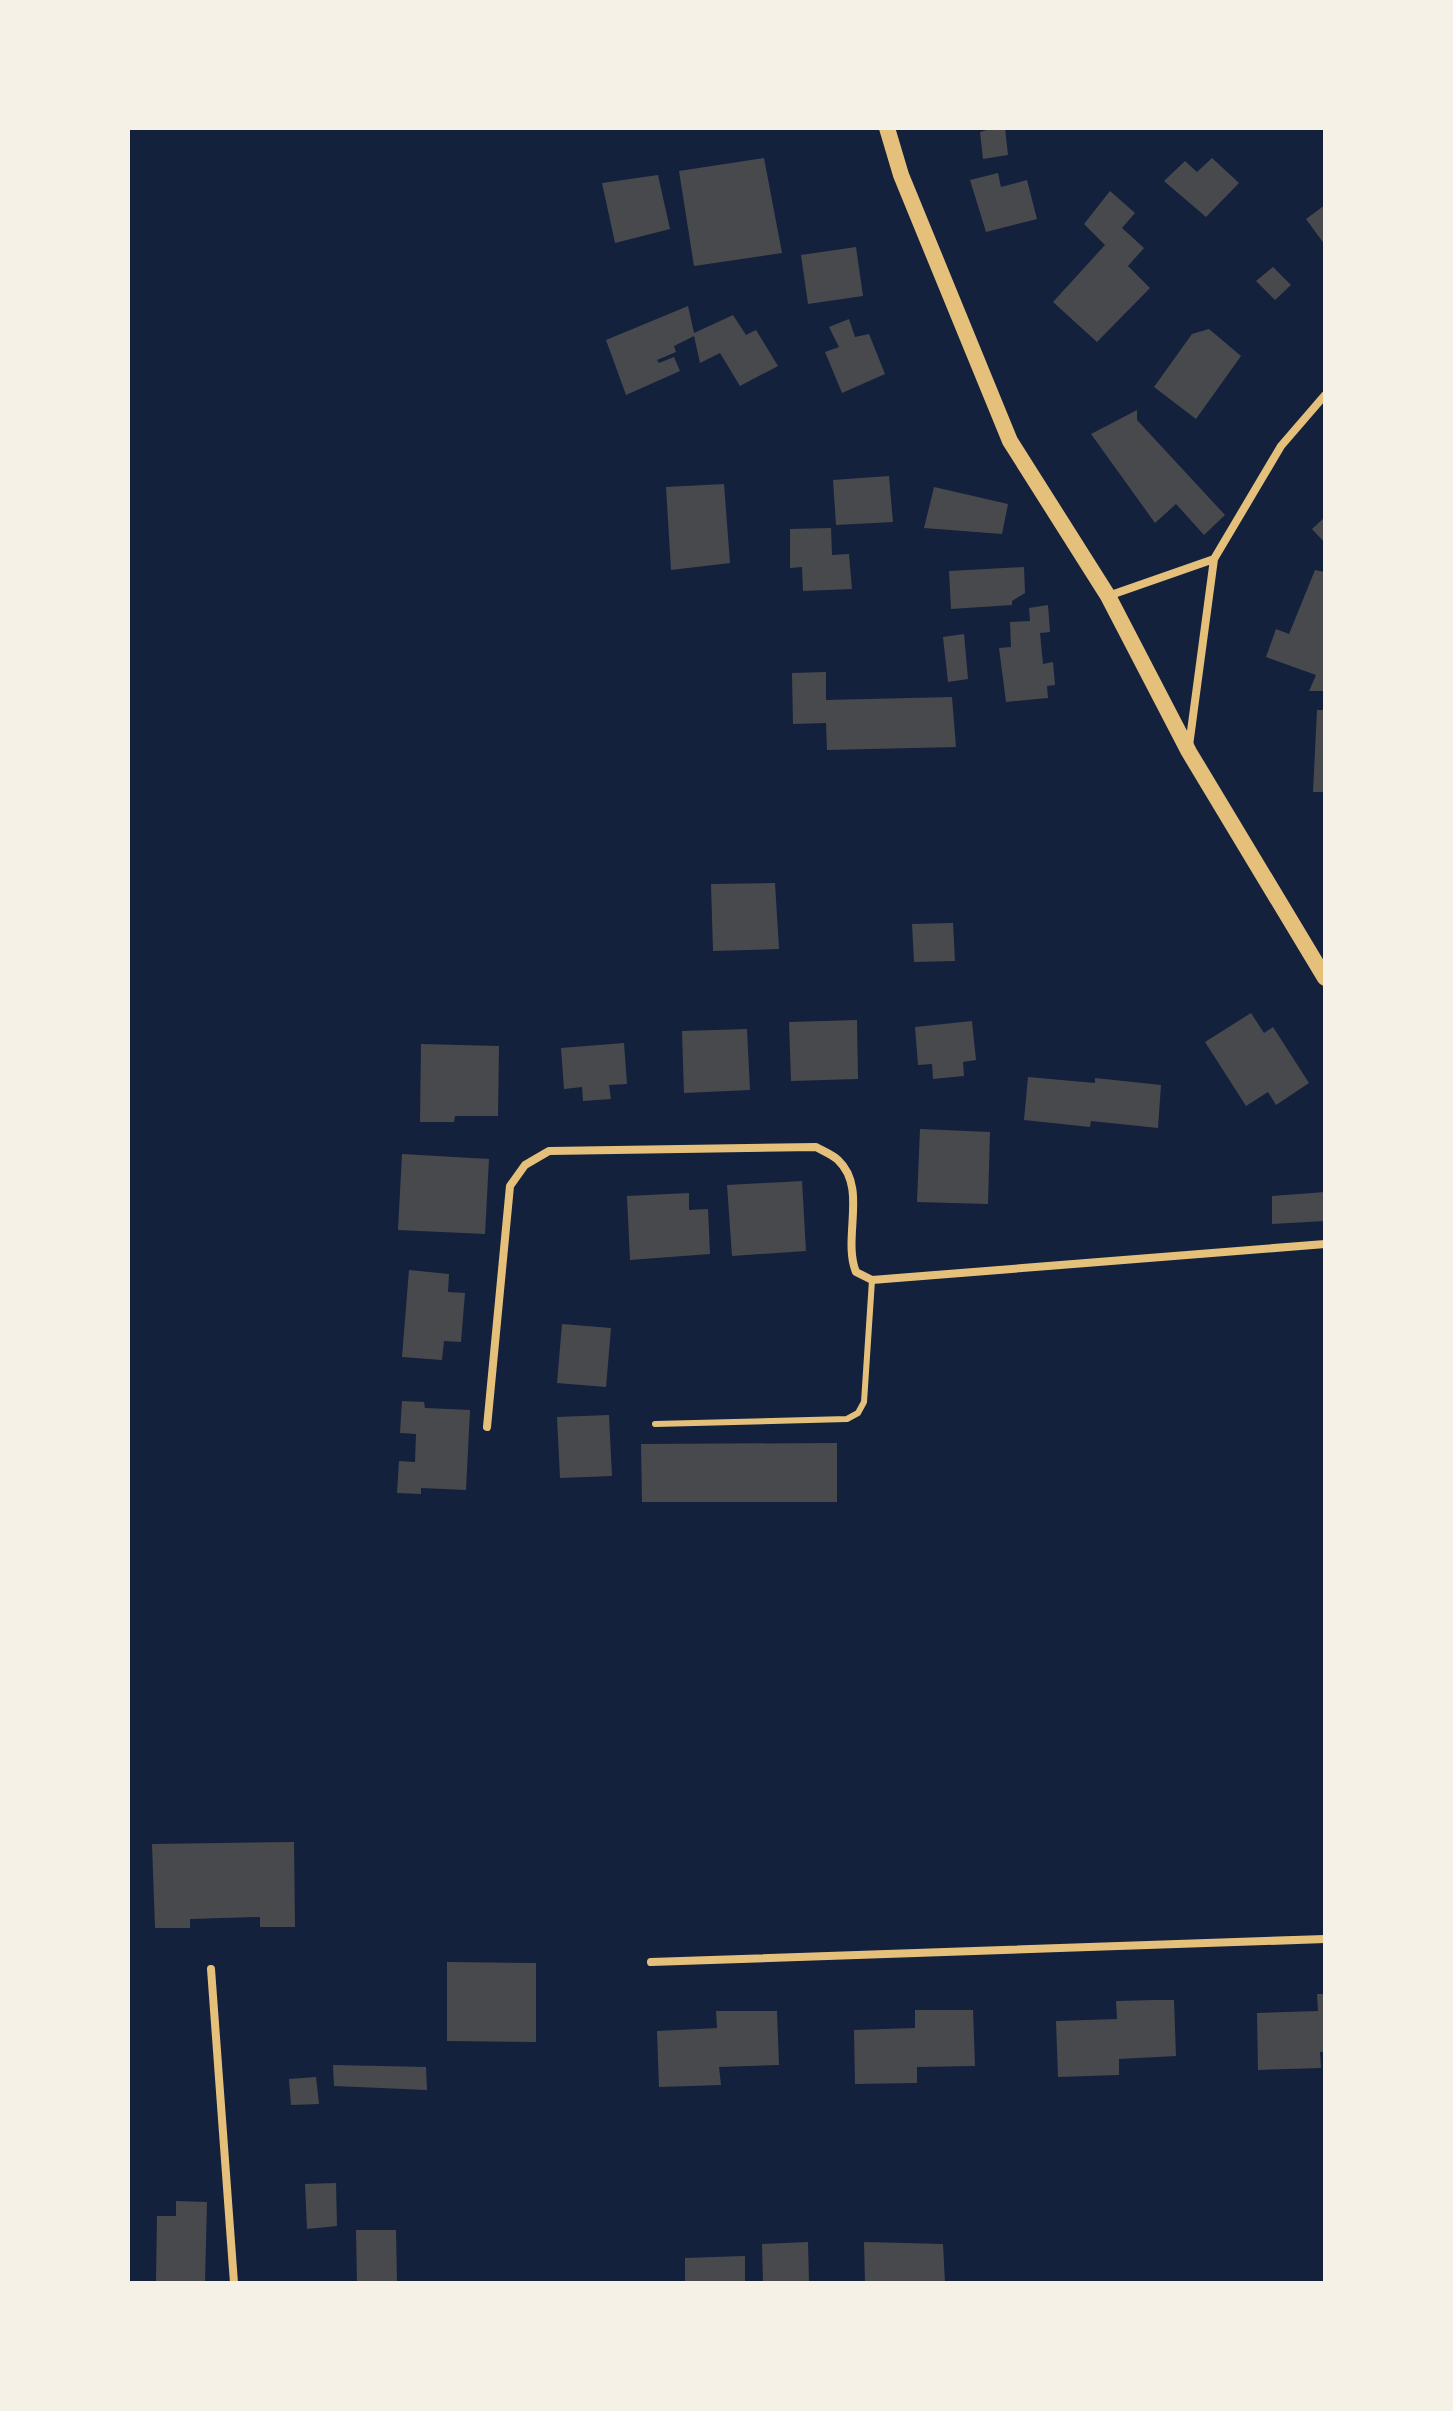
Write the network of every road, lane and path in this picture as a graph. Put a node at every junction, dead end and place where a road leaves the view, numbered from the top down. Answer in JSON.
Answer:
{"nodes":[{"id":1,"x":887,"y":128,"type":"edge"},
{"id":2,"x":1325,"y":395,"type":"edge"},
{"id":3,"x":1214,"y":559,"type":"junction"},
{"id":4,"x":1108,"y":596,"type":"junction"},
{"id":5,"x":1189,"y":752,"type":"junction"},
{"id":6,"x":1325,"y":978,"type":"edge"},
{"id":7,"x":1325,"y":1244,"type":"edge"},
{"id":8,"x":872,"y":1280,"type":"junction"},
{"id":9,"x":655,"y":1424,"type":"dead end"},
{"id":10,"x":487,"y":1427,"type":"dead end"},
{"id":11,"x":1325,"y":1939,"type":"edge"},
{"id":12,"x":651,"y":1962,"type":"dead end"},
{"id":13,"x":211,"y":1969,"type":"dead end"},
{"id":14,"x":234,"y":2283,"type":"edge"}],
"edges":[{"from":1,"to":4,"type":"main road"},
{"from":2,"to":3,"type":"street"},
{"from":3,"to":4,"type":"street"},
{"from":3,"to":5,"type":"street"},
{"from":4,"to":5,"type":"main road"},
{"from":5,"to":6,"type":"main road"},
{"from":7,"to":8,"type":"street"},
{"from":8,"to":9,"type":"lane"},
{"from":8,"to":10,"type":"street"},
{"from":11,"to":12,"type":"street"},
{"from":13,"to":14,"type":"street"}]}
